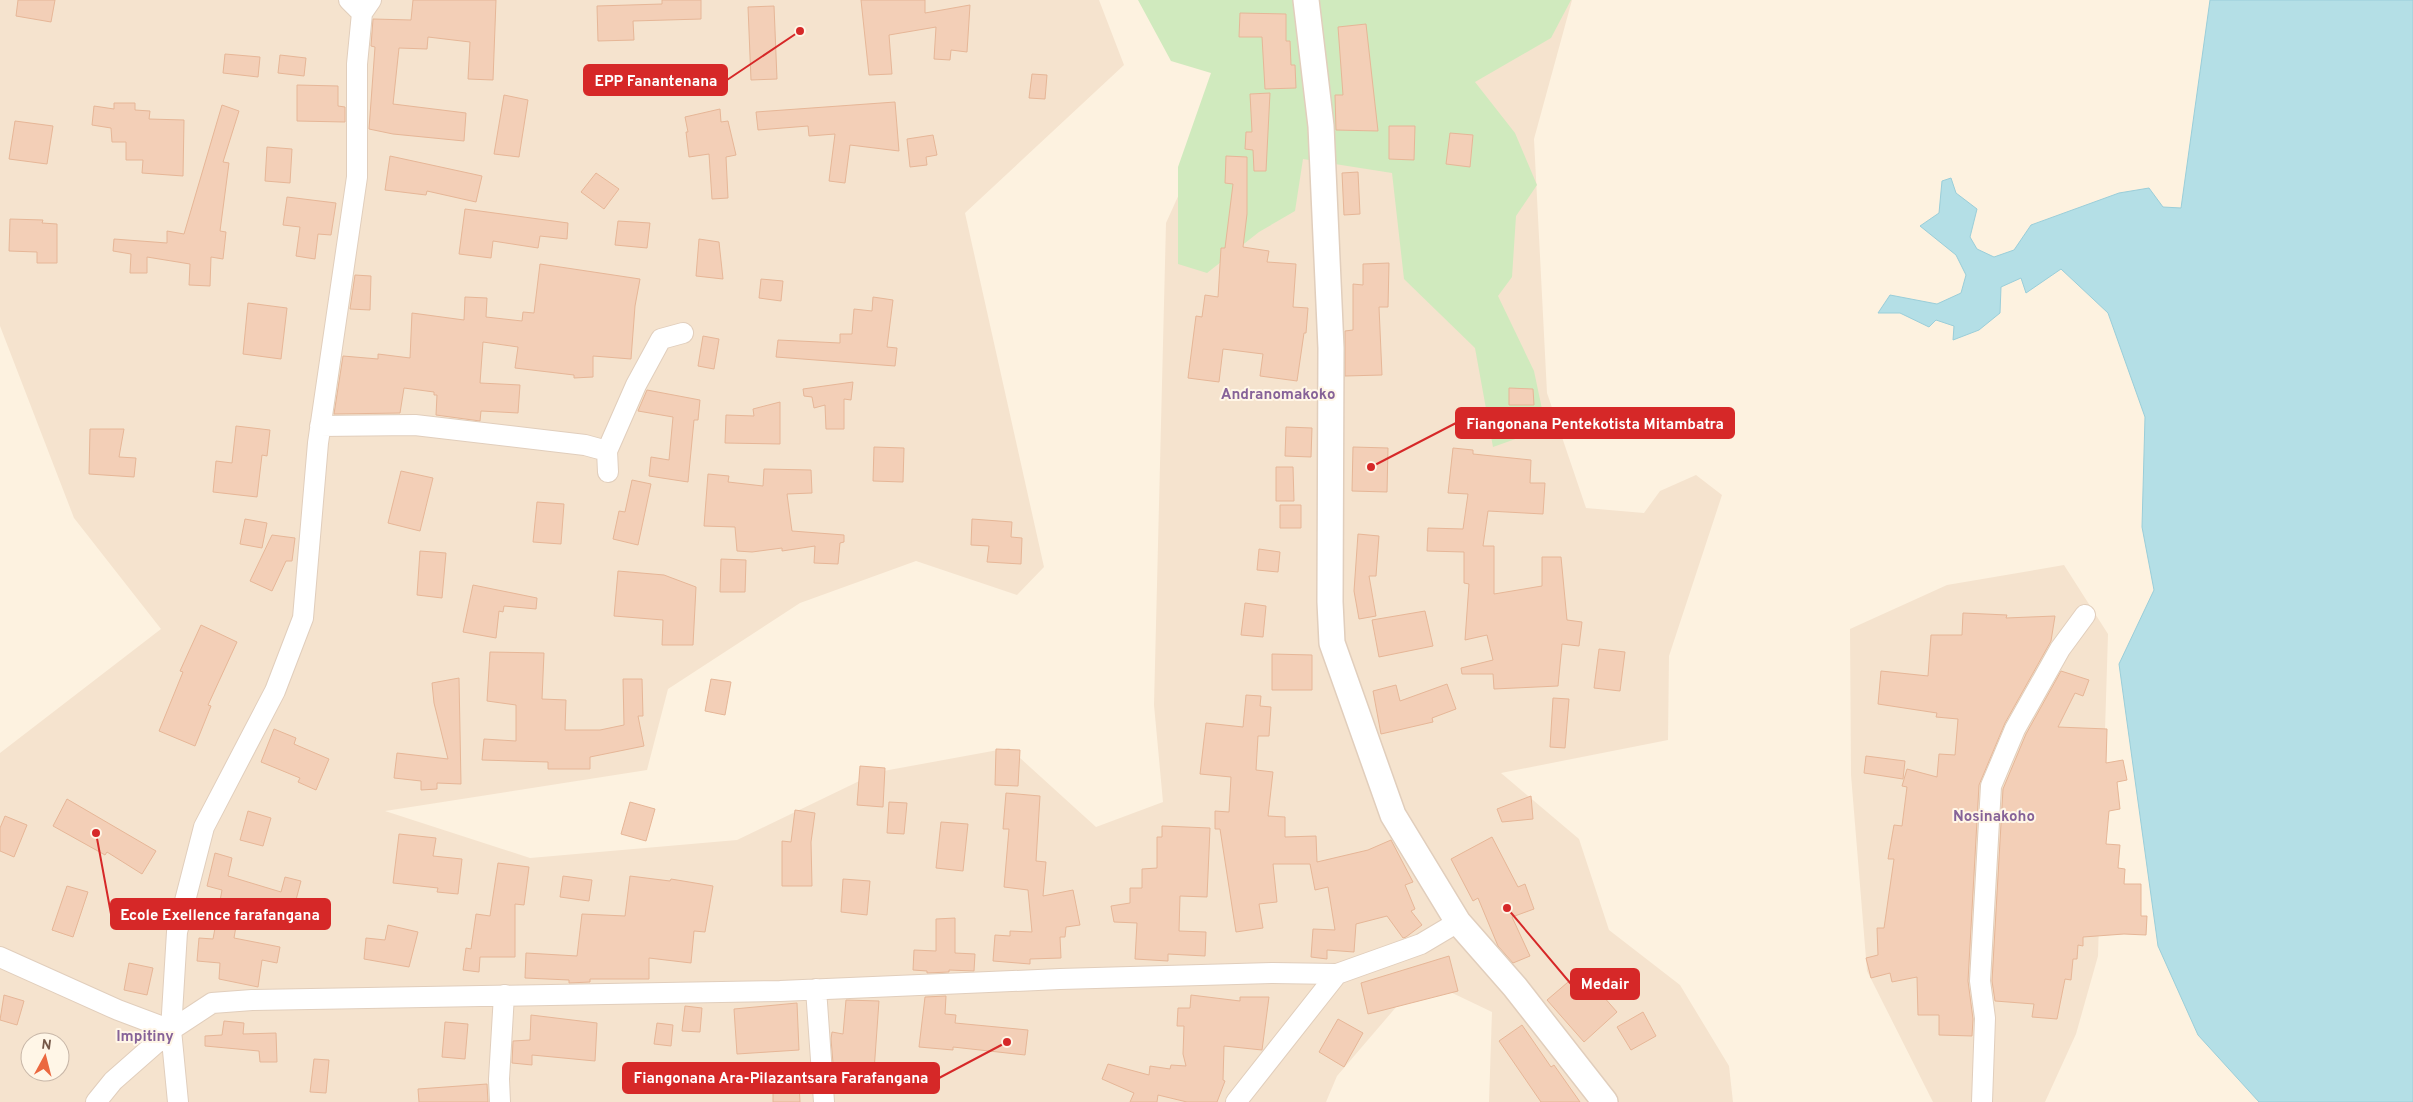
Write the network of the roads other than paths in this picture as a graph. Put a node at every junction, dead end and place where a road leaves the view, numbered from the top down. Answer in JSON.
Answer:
{"nodes":[{"id":1,"x":1306,"y":0,"type":"edge"},
{"id":2,"x":361,"y":4,"type":"edge"},
{"id":3,"x":683,"y":333,"type":"dead end"},
{"id":4,"x":320,"y":426,"type":"junction"},
{"id":5,"x":607,"y":451,"type":"junction"},
{"id":6,"x":608,"y":472,"type":"dead end"},
{"id":7,"x":2085,"y":616,"type":"dead end"},
{"id":8,"x":1458,"y":922,"type":"junction"},
{"id":9,"x":0,"y":957,"type":"edge"},
{"id":10,"x":1337,"y":974,"type":"junction"},
{"id":11,"x":816,"y":989,"type":"junction"},
{"id":12,"x":504,"y":995,"type":"junction"},
{"id":13,"x":171,"y":1030,"type":"junction"},
{"id":14,"x":96,"y":1102,"type":"edge"},
{"id":15,"x":178,"y":1102,"type":"edge"},
{"id":16,"x":500,"y":1102,"type":"edge"},
{"id":17,"x":824,"y":1102,"type":"edge"},
{"id":18,"x":1236,"y":1102,"type":"edge"},
{"id":19,"x":1605,"y":1102,"type":"edge"},
{"id":20,"x":1982,"y":1102,"type":"edge"}],
"edges":[{"from":1,"to":8,"type":"street"},
{"from":2,"to":4,"type":"street"},
{"from":3,"to":5,"type":"street"},
{"from":4,"to":5,"type":"street"},
{"from":4,"to":13,"type":"street"},
{"from":5,"to":6,"type":"street"},
{"from":7,"to":20,"type":"street"},
{"from":8,"to":10,"type":"street"},
{"from":8,"to":19,"type":"street"},
{"from":9,"to":13,"type":"street"},
{"from":10,"to":11,"type":"street"},
{"from":10,"to":18,"type":"street"},
{"from":11,"to":12,"type":"street"},
{"from":11,"to":17,"type":"street"},
{"from":12,"to":13,"type":"street"},
{"from":12,"to":16,"type":"street"},
{"from":13,"to":14,"type":"street"},
{"from":13,"to":15,"type":"street"}]}
